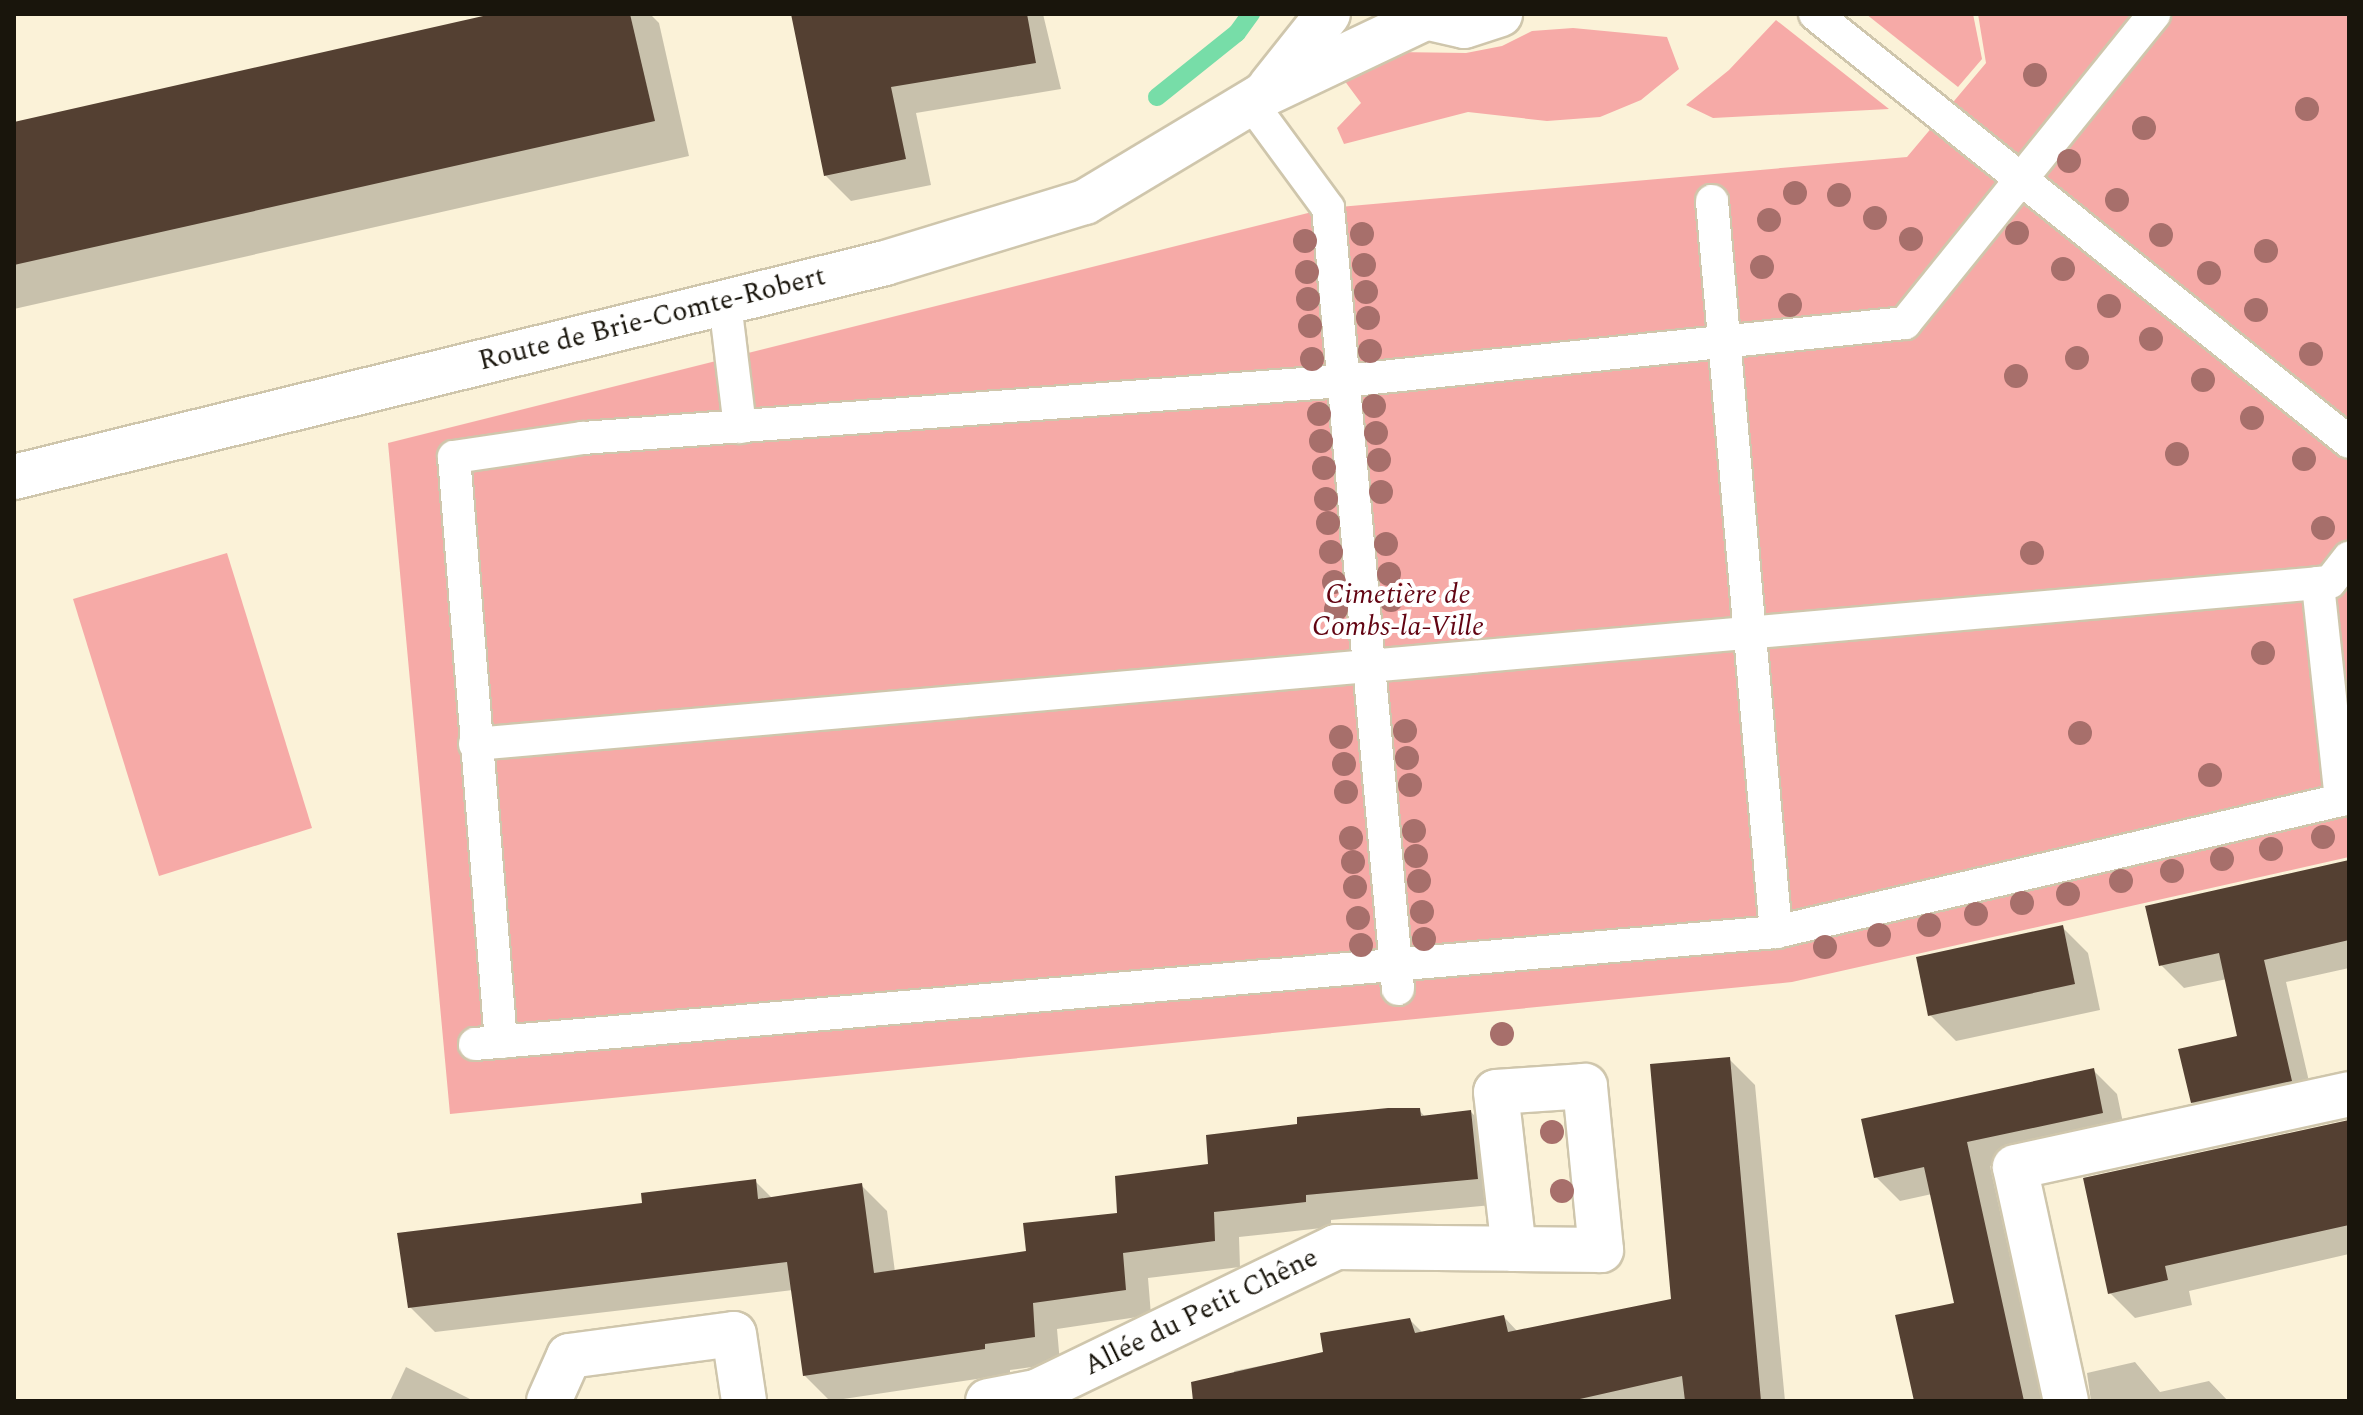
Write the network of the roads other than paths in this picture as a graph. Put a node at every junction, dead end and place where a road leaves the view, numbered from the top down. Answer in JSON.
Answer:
{"nodes":[{"id":1,"x":1328,"y":14,"type":"edge"},
{"id":2,"x":1500,"y":14,"type":"edge"},
{"id":3,"x":1815,"y":14,"type":"edge"},
{"id":4,"x":2154,"y":14,"type":"edge"},
{"id":5,"x":1416,"y":17,"type":"edge"},
{"id":6,"x":1257,"y":99,"type":"junction"},
{"id":7,"x":2021,"y":179,"type":"junction"},
{"id":8,"x":1712,"y":201,"type":"dead end"},
{"id":9,"x":725,"y":303,"type":"junction"},
{"id":10,"x":1725,"y":342,"type":"junction"},
{"id":11,"x":1343,"y":381,"type":"junction"},
{"id":12,"x":740,"y":427,"type":"junction"},
{"id":13,"x":2349,"y":442,"type":"edge"},
{"id":14,"x":14,"y":477,"type":"edge"},
{"id":15,"x":2349,"y":558,"type":"edge"},
{"id":16,"x":2318,"y":583,"type":"junction"},
{"id":17,"x":1750,"y":633,"type":"junction"},
{"id":18,"x":1369,"y":666,"type":"junction"},
{"id":19,"x":475,"y":744,"type":"junction"},
{"id":20,"x":1776,"y":932,"type":"junction"},
{"id":21,"x":1396,"y":977,"type":"junction"},
{"id":22,"x":2349,"y":1094,"type":"edge"},
{"id":23,"x":1514,"y":1249,"type":"dead end"},
{"id":24,"x":549,"y":1401,"type":"edge"},
{"id":25,"x":744,"y":1401,"type":"edge"},
{"id":26,"x":988,"y":1401,"type":"edge"},
{"id":27,"x":2066,"y":1401,"type":"edge"}],
"edges":[{"from":1,"to":6,"type":"main road","name":"Route de Brie-Comte-Robert"},
{"from":2,"to":5,"type":"main road"},
{"from":3,"to":7,"type":"lane"},
{"from":4,"to":7,"type":"lane"},
{"from":5,"to":6,"type":"main road","name":"Route de Brie-Comte-Robert"},
{"from":6,"to":9,"type":"main road","name":"Route de Brie-Comte-Robert"},
{"from":6,"to":11,"type":"lane"},
{"from":7,"to":10,"type":"lane"},
{"from":7,"to":13,"type":"lane"},
{"from":8,"to":10,"type":"lane"},
{"from":9,"to":12,"type":"lane"},
{"from":9,"to":14,"type":"main road","name":"Route de Brie-Comte-Robert"},
{"from":10,"to":11,"type":"lane"},
{"from":10,"to":17,"type":"lane"},
{"from":11,"to":12,"type":"lane"},
{"from":11,"to":18,"type":"lane"},
{"from":12,"to":19,"type":"lane"},
{"from":15,"to":16,"type":"lane"},
{"from":16,"to":17,"type":"lane"},
{"from":16,"to":20,"type":"lane"},
{"from":17,"to":18,"type":"lane"},
{"from":17,"to":20,"type":"lane"},
{"from":18,"to":19,"type":"lane"},
{"from":18,"to":21,"type":"lane"},
{"from":19,"to":21,"type":"lane"},
{"from":20,"to":21,"type":"lane"},
{"from":22,"to":27,"type":"main road"},
{"from":23,"to":26,"type":"main road","name":"Allée du Petit Chêne"},
{"from":24,"to":25,"type":"main road"}]}
